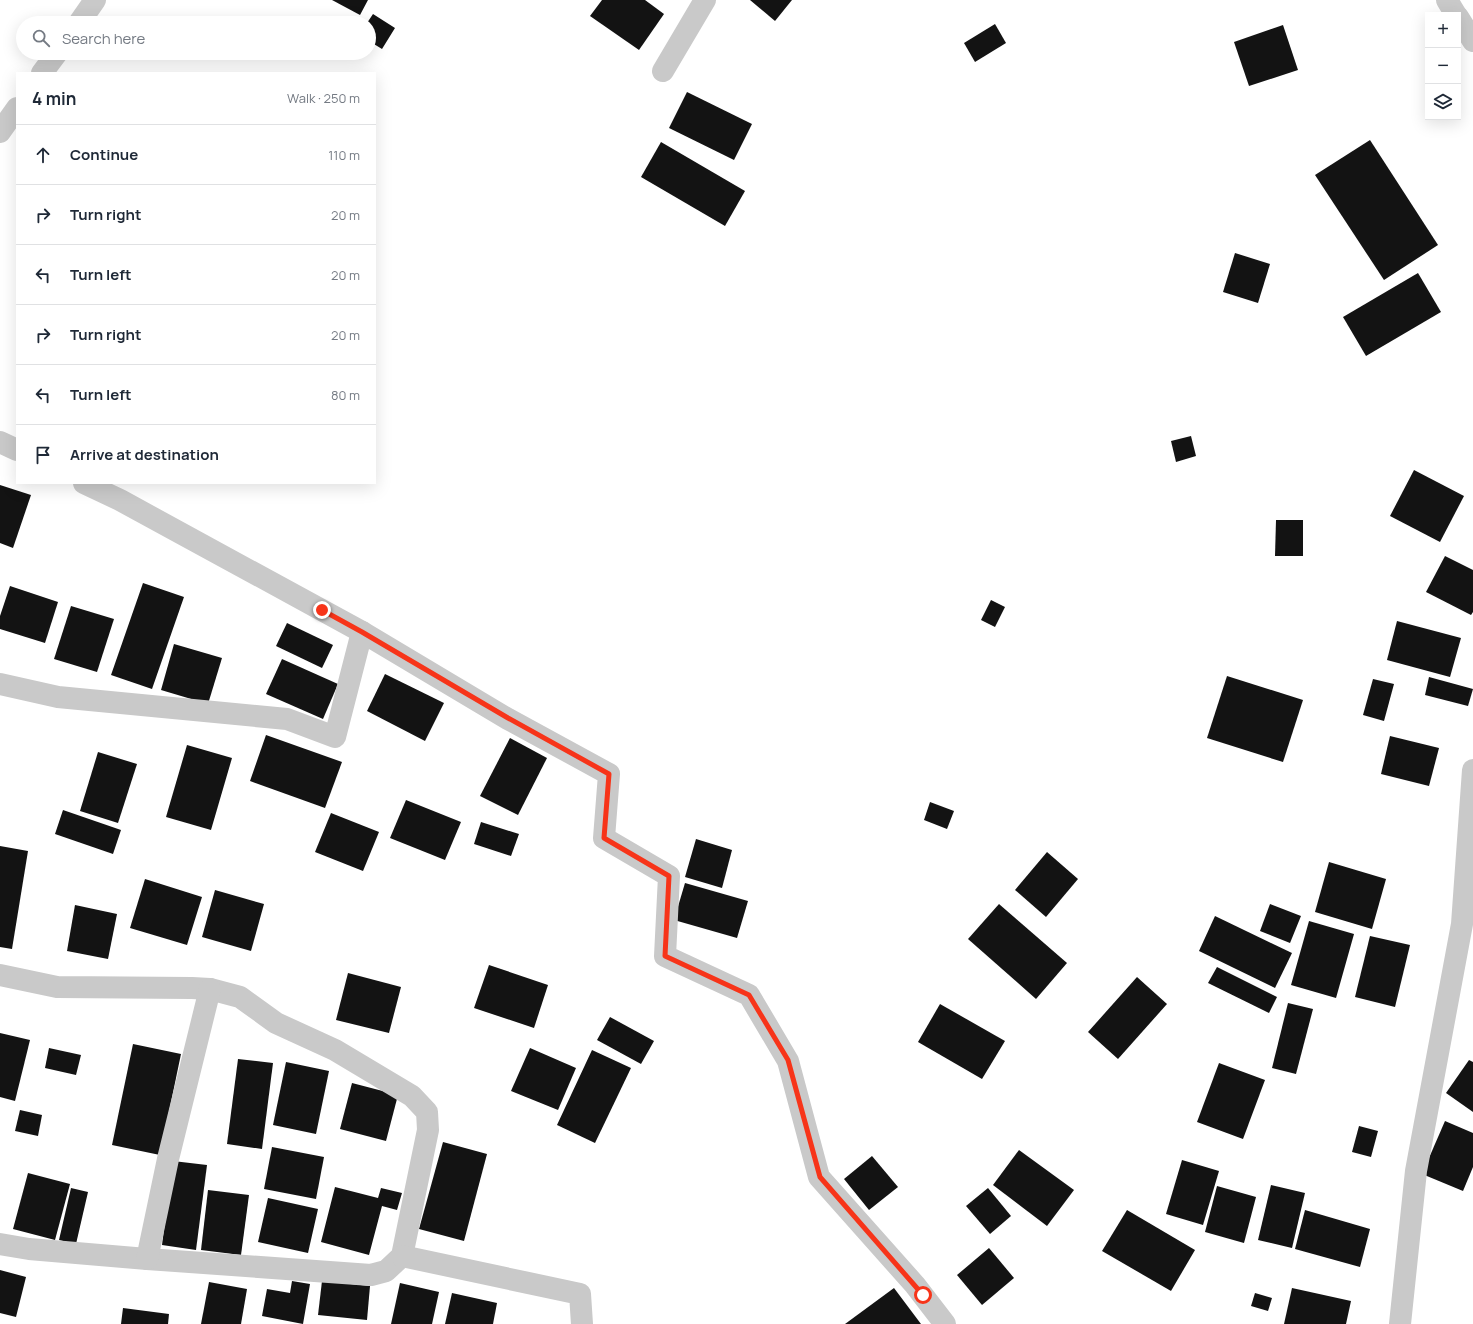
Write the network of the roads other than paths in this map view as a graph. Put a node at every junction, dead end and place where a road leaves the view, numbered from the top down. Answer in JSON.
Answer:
{"nodes":[{"id":1,"x":95,"y":0,"type":"edge"},
{"id":2,"x":705,"y":0,"type":"edge"},
{"id":3,"x":1447,"y":0,"type":"edge"},
{"id":4,"x":1454,"y":12,"type":"edge"},
{"id":5,"x":84,"y":16,"type":"edge"},
{"id":6,"x":1461,"y":22,"type":"edge"},
{"id":7,"x":1473,"y":41,"type":"edge"},
{"id":8,"x":52,"y":60,"type":"edge"},
{"id":9,"x":663,"y":71,"type":"dead end"},
{"id":10,"x":43,"y":72,"type":"edge"},
{"id":11,"x":16,"y":109,"type":"edge"},
{"id":12,"x":0,"y":132,"type":"edge"},
{"id":13,"x":0,"y":442,"type":"edge"},
{"id":14,"x":16,"y":450,"type":"edge"},
{"id":15,"x":86,"y":484,"type":"edge"},
{"id":16,"x":362,"y":632,"type":"junction"},
{"id":17,"x":0,"y":684,"type":"edge"},
{"id":18,"x":1473,"y":770,"type":"edge"},
{"id":19,"x":0,"y":975,"type":"edge"},
{"id":20,"x":210,"y":989,"type":"junction"},
{"id":21,"x":0,"y":1244,"type":"edge"},
{"id":22,"x":402,"y":1256,"type":"junction"},
{"id":23,"x":147,"y":1259,"type":"junction"},
{"id":24,"x":582,"y":1324,"type":"edge"},
{"id":25,"x":945,"y":1324,"type":"edge"},
{"id":26,"x":1400,"y":1324,"type":"edge"}],
"edges":[{"from":1,"to":5,"type":"street"},
{"from":2,"to":9,"type":"street"},
{"from":3,"to":4,"type":"street"},
{"from":6,"to":7,"type":"street"},
{"from":8,"to":10,"type":"street"},
{"from":11,"to":12,"type":"street"},
{"from":13,"to":14,"type":"street"},
{"from":15,"to":16,"type":"street"},
{"from":16,"to":17,"type":"street"},
{"from":16,"to":25,"type":"street"},
{"from":18,"to":26,"type":"street"},
{"from":19,"to":20,"type":"street"},
{"from":20,"to":22,"type":"street"},
{"from":20,"to":23,"type":"street"},
{"from":21,"to":23,"type":"street"},
{"from":22,"to":23,"type":"street"},
{"from":22,"to":24,"type":"street"}]}
